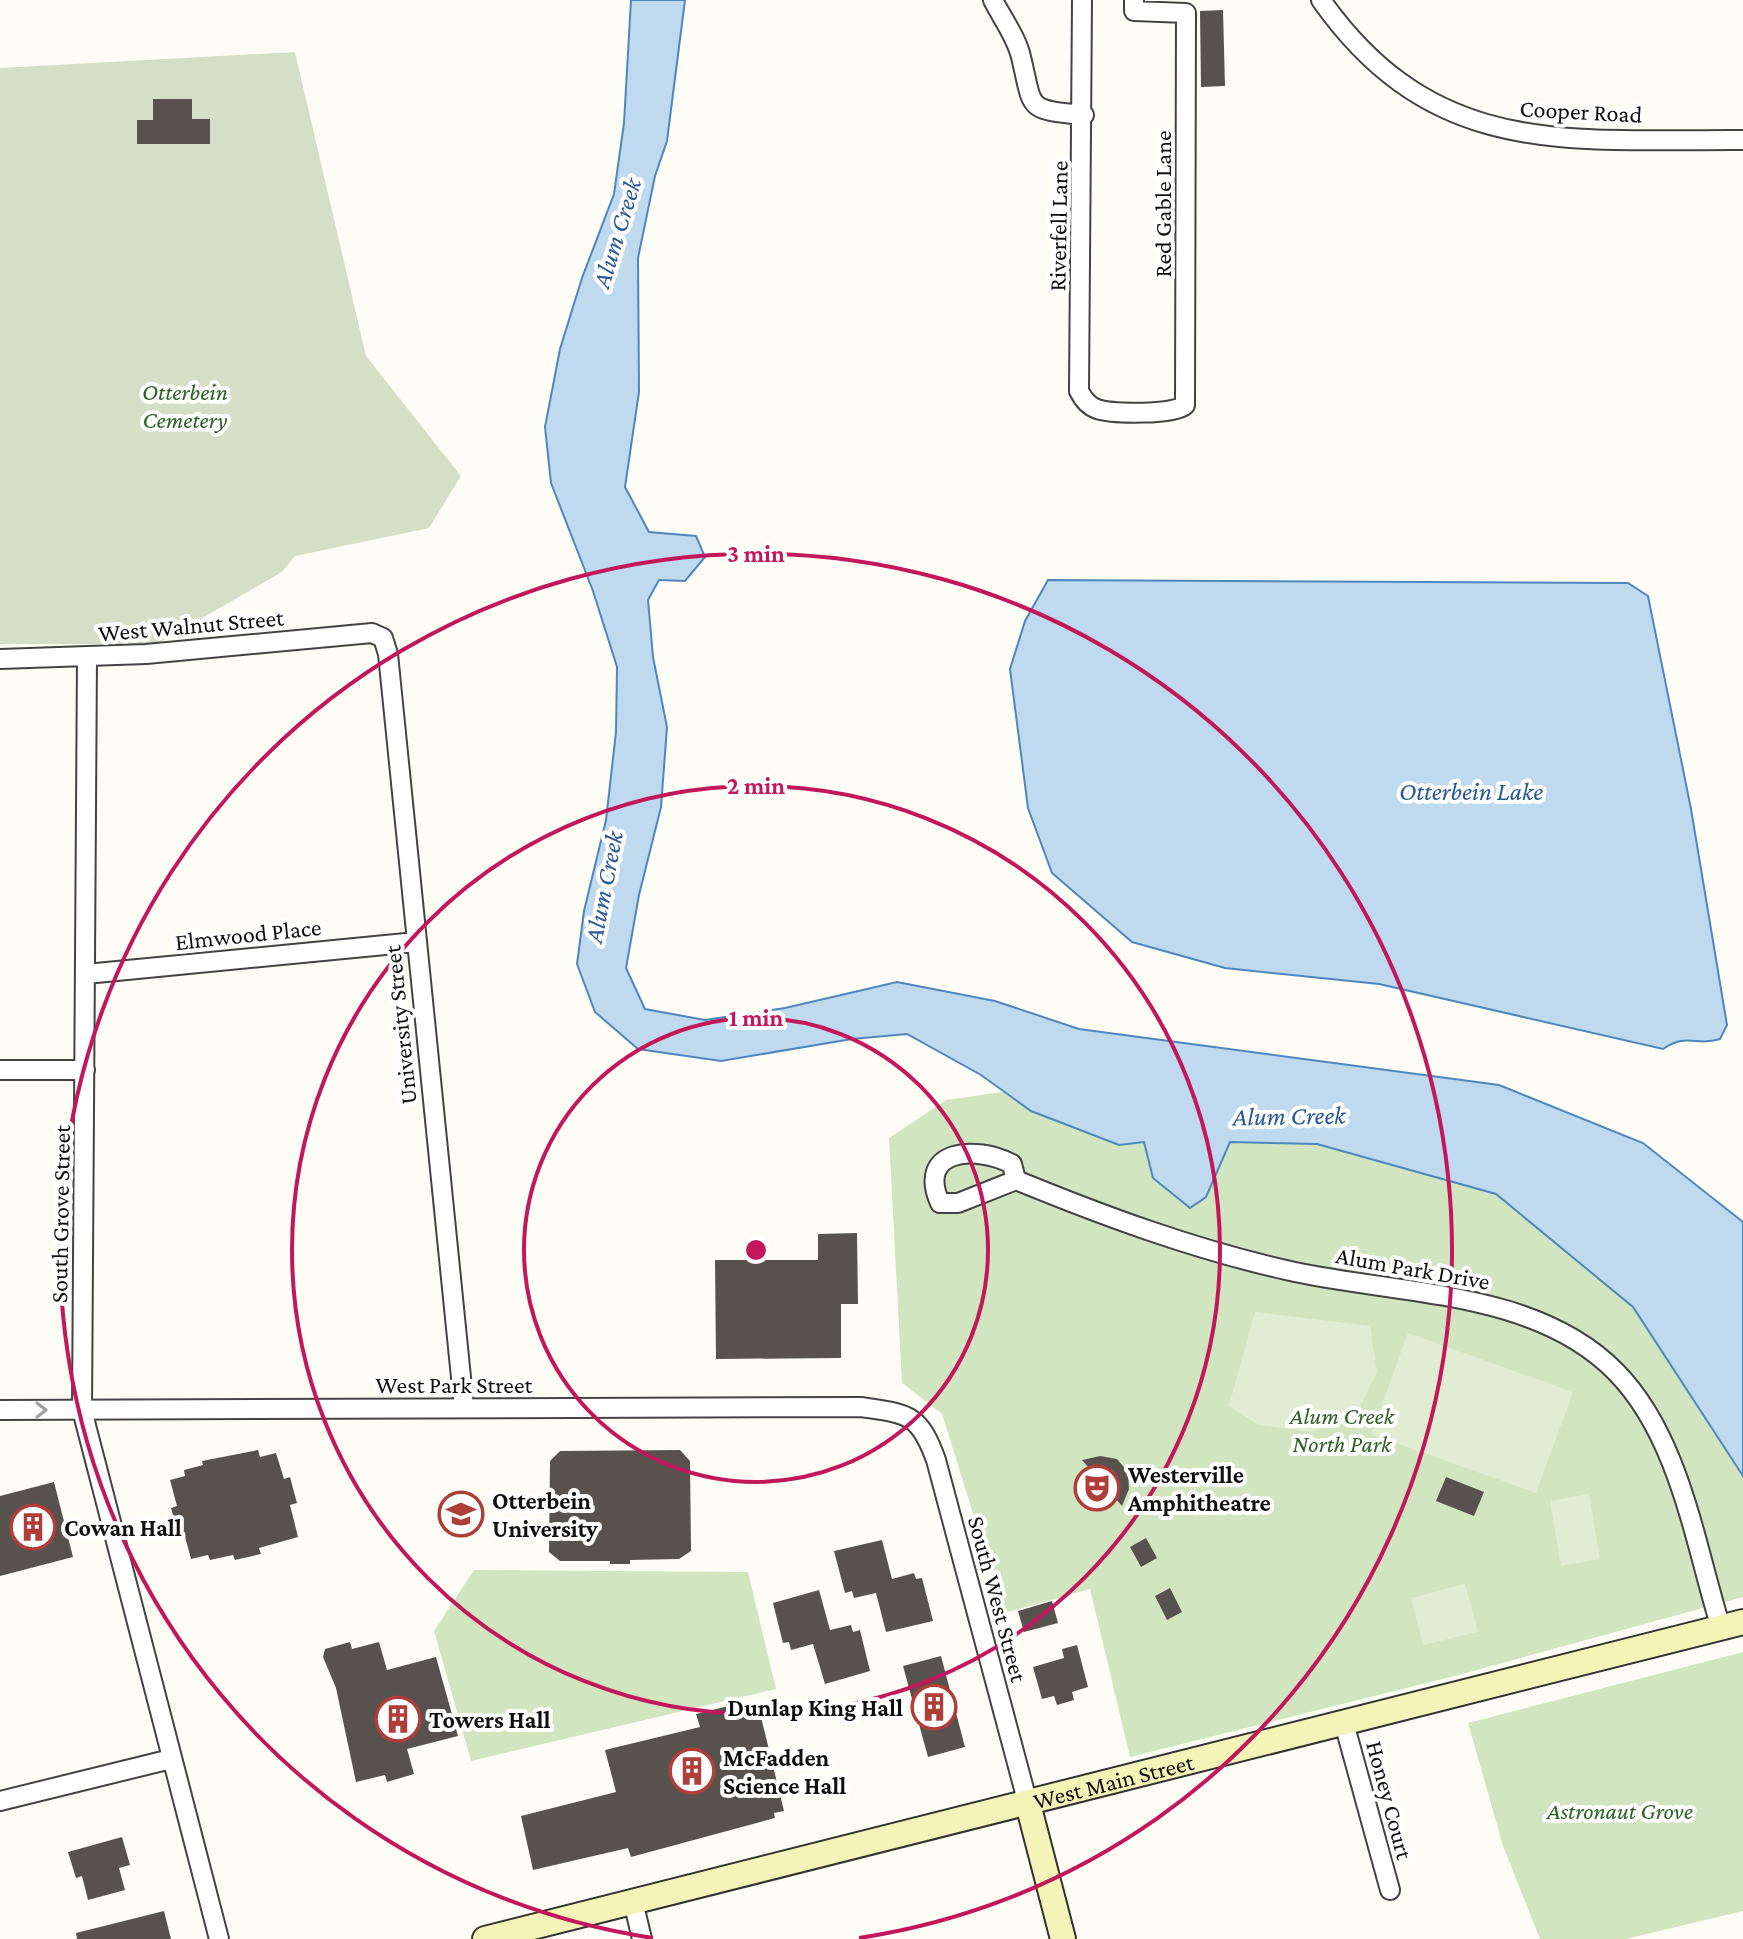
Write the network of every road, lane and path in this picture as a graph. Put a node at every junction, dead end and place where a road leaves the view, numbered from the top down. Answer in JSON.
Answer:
{"nodes":[{"id":1,"x":993,"y":0,"type":"edge"},
{"id":2,"x":1082,"y":0,"type":"edge"},
{"id":3,"x":1134,"y":0,"type":"edge"},
{"id":4,"x":1321,"y":0,"type":"edge"},
{"id":5,"x":1084,"y":115,"type":"junction"},
{"id":6,"x":1743,"y":140,"type":"edge"},
{"id":7,"x":1133,"y":411,"type":"joint"},
{"id":8,"x":383,"y":638,"type":"joint"},
{"id":9,"x":87,"y":658,"type":"junction"},
{"id":10,"x":0,"y":659,"type":"edge"},
{"id":11,"x":416,"y":942,"type":"junction"},
{"id":12,"x":86,"y":974,"type":"junction"},
{"id":13,"x":0,"y":1070,"type":"edge"},
{"id":14,"x":85,"y":1070,"type":"junction"},
{"id":15,"x":1016,"y":1180,"type":"dead end"},
{"id":16,"x":464,"y":1407,"type":"junction"},
{"id":17,"x":0,"y":1410,"type":"edge"},
{"id":18,"x":82,"y":1410,"type":"junction"},
{"id":19,"x":907,"y":1414,"type":"joint"},
{"id":20,"x":1732,"y":1625,"type":"edge"},
{"id":21,"x":1344,"y":1723,"type":"junction"},
{"id":22,"x":171,"y":1759,"type":"junction"},
{"id":23,"x":0,"y":1801,"type":"edge"},
{"id":24,"x":1028,"y":1804,"type":"junction"},
{"id":25,"x":1390,"y":1890,"type":"dead end"},
{"id":26,"x":633,"y":1901,"type":"junction"},
{"id":27,"x":219,"y":1939,"type":"edge"},
{"id":28,"x":485,"y":1939,"type":"edge"},
{"id":29,"x":642,"y":1939,"type":"edge"},
{"id":30,"x":1063,"y":1939,"type":"edge"}],
"edges":[{"from":1,"to":5,"type":"street"},
{"from":2,"to":5,"type":"street","name":"Riverfell Lane"},
{"from":3,"to":7,"type":"street","name":"Red Gable Lane"},
{"from":4,"to":6,"type":"street","name":"Cooper Road"},
{"from":5,"to":7,"type":"street","name":"Riverfell Lane"},
{"from":8,"to":9,"type":"street","name":"West Walnut Street"},
{"from":8,"to":11,"type":"street","name":"University Street"},
{"from":9,"to":10,"type":"street","name":"West Walnut Street"},
{"from":9,"to":12,"type":"street","name":"South Grove Street"},
{"from":11,"to":12,"type":"street","name":"Elmwood Place"},
{"from":11,"to":16,"type":"street","name":"University Street"},
{"from":12,"to":14,"type":"street","name":"South Grove Street"},
{"from":13,"to":14,"type":"street"},
{"from":14,"to":18,"type":"street","name":"South Grove Street"},
{"from":15,"to":20,"type":"street","name":"Alum Park Drive"},
{"from":16,"to":18,"type":"street","name":"West Park Street"},
{"from":16,"to":19,"type":"street","name":"West Park Street"},
{"from":17,"to":18,"type":"street","name":"West Park Street","one_way":true},
{"from":18,"to":22,"type":"street","name":"South Grove Street"},
{"from":19,"to":24,"type":"street","name":"South West Street"},
{"from":20,"to":21,"type":"main road","name":"West Main Street"},
{"from":21,"to":24,"type":"main road","name":"West Main Street"},
{"from":21,"to":25,"type":"street","name":"Honey Court"},
{"from":22,"to":23,"type":"street"},
{"from":22,"to":27,"type":"street","name":"South Grove Street"},
{"from":24,"to":26,"type":"main road","name":"West Main Street"},
{"from":24,"to":30,"type":"main road"},
{"from":26,"to":28,"type":"main road","name":"West Main Street"},
{"from":26,"to":29,"type":"street"}]}
